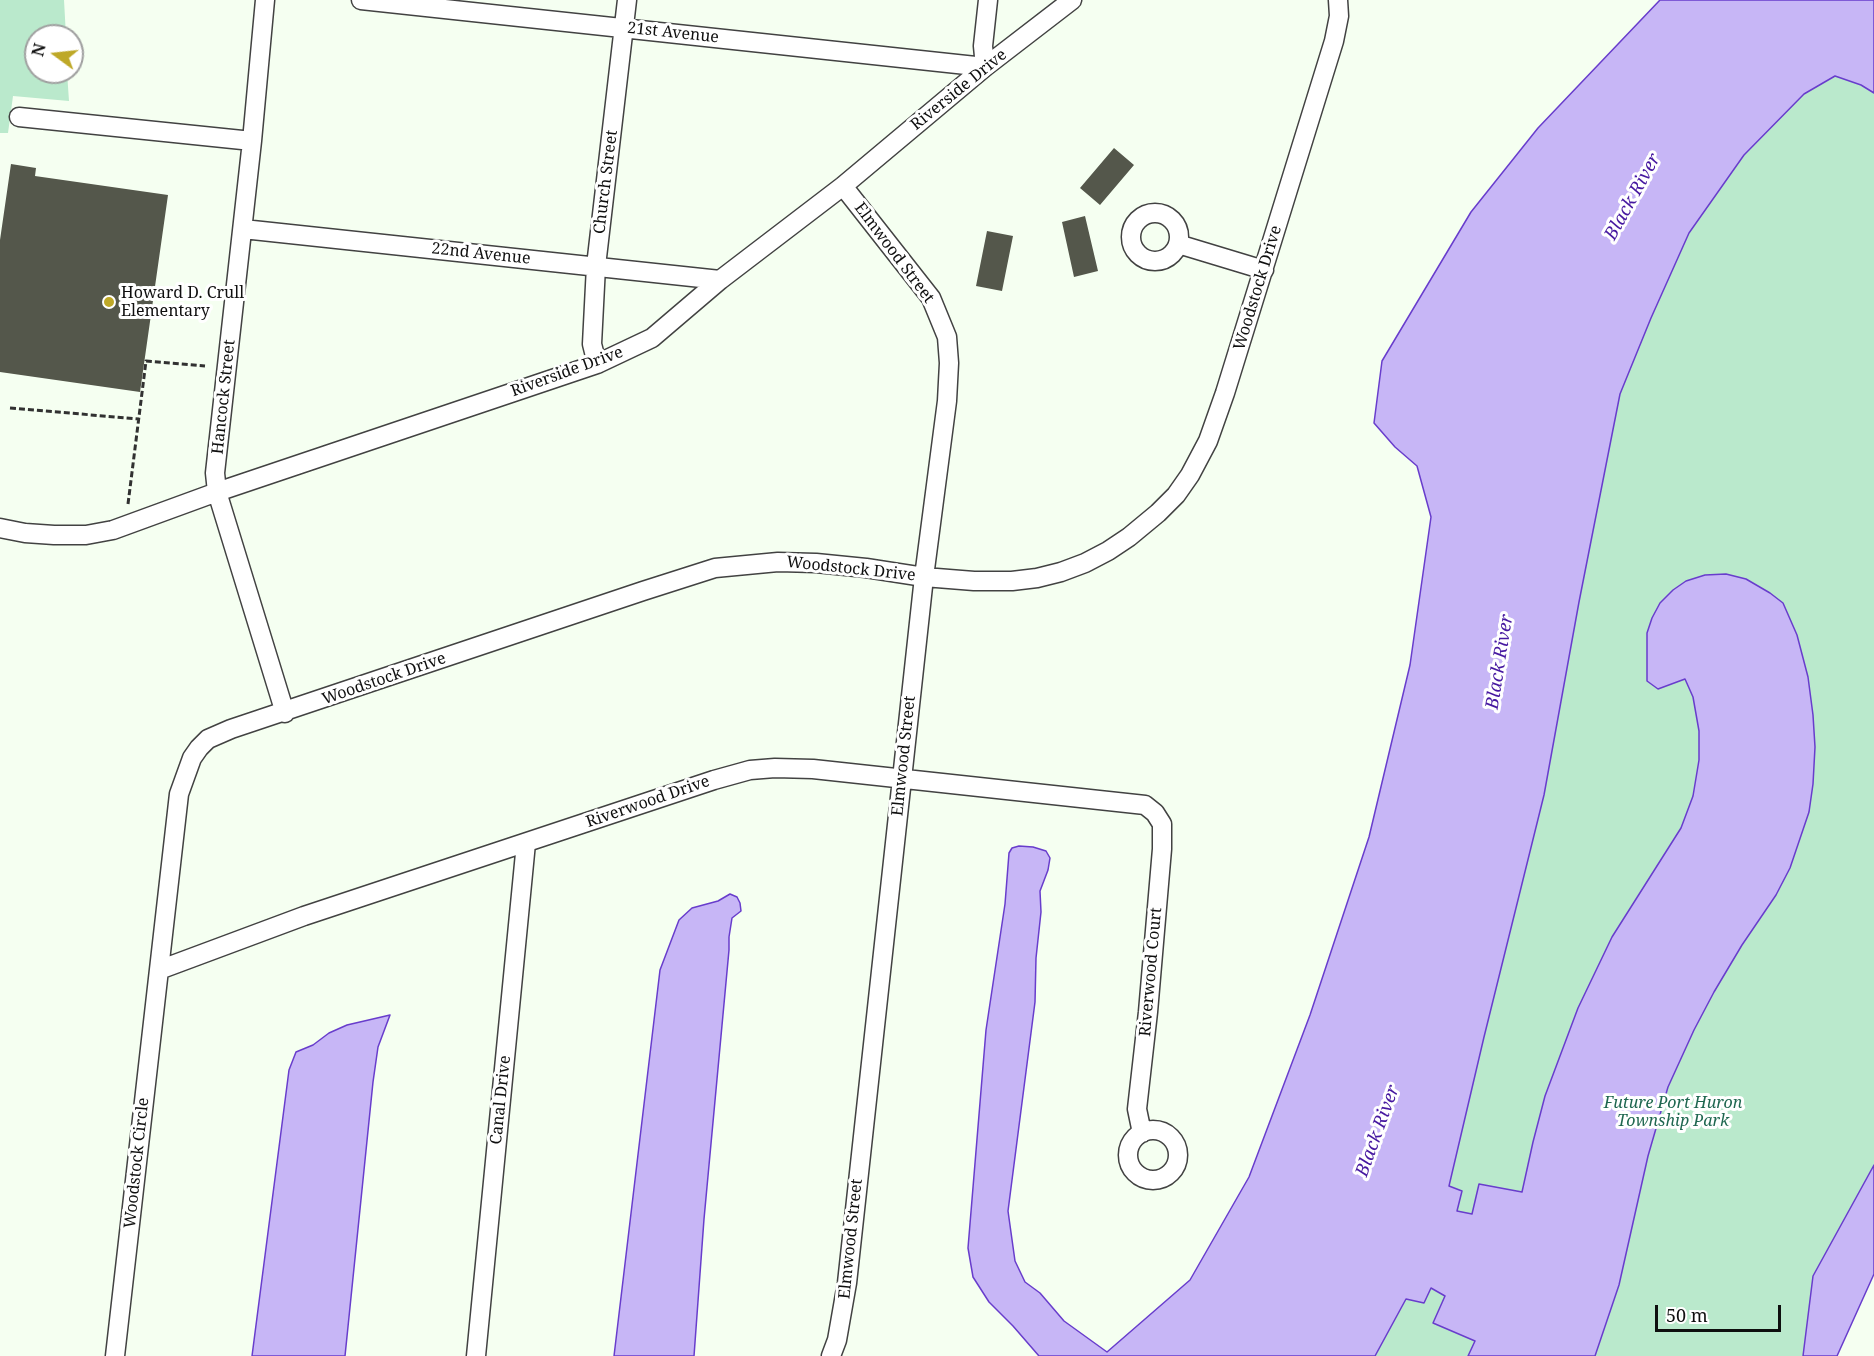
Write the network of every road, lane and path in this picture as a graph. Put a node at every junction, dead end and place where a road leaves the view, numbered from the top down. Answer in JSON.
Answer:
{"nodes":[{"id":1,"x":265,"y":0,"type":"edge"},
{"id":2,"x":361,"y":0,"type":"edge"},
{"id":3,"x":627,"y":0,"type":"edge"},
{"id":4,"x":988,"y":0,"type":"edge"},
{"id":5,"x":1072,"y":0,"type":"edge"},
{"id":6,"x":1338,"y":0,"type":"edge"},
{"id":7,"x":624,"y":27,"type":"junction"},
{"id":8,"x":985,"y":67,"type":"junction"},
{"id":9,"x":19,"y":117,"type":"dead end"},
{"id":10,"x":252,"y":141,"type":"junction"},
{"id":11,"x":843,"y":186,"type":"junction"},
{"id":12,"x":243,"y":229,"type":"junction"},
{"id":13,"x":1178,"y":244,"type":"dead end"},
{"id":14,"x":596,"y":266,"type":"junction"},
{"id":15,"x":1264,"y":270,"type":"junction"},
{"id":16,"x":720,"y":280,"type":"junction"},
{"id":17,"x":597,"y":364,"type":"junction"},
{"id":18,"x":205,"y":366,"type":"dead end"},
{"id":19,"x":10,"y":408,"type":"dead end"},
{"id":20,"x":139,"y":419,"type":"junction"},
{"id":21,"x":217,"y":492,"type":"junction"},
{"id":22,"x":128,"y":504,"type":"dead end"},
{"id":23,"x":0,"y":528,"type":"edge"},
{"id":24,"x":924,"y":577,"type":"junction"},
{"id":25,"x":285,"y":713,"type":"junction"},
{"id":26,"x":901,"y":779,"type":"junction"},
{"id":27,"x":1155,"y":813,"type":"joint"},
{"id":28,"x":526,"y":843,"type":"junction"},
{"id":29,"x":159,"y":970,"type":"junction"},
{"id":30,"x":1142,"y":1132,"type":"dead end"},
{"id":31,"x":115,"y":1356,"type":"edge"},
{"id":32,"x":476,"y":1356,"type":"edge"},
{"id":33,"x":831,"y":1356,"type":"edge"}],
"edges":[{"from":1,"to":10,"type":"street","name":"Hancock Street"},
{"from":2,"to":7,"type":"street","name":"21st Avenue"},
{"from":3,"to":7,"type":"street","name":"Church Street"},
{"from":4,"to":8,"type":"street"},
{"from":5,"to":8,"type":"street","name":"Riverside Drive"},
{"from":6,"to":15,"type":"street","name":"Woodstock Drive"},
{"from":7,"to":8,"type":"street","name":"21st Avenue"},
{"from":7,"to":14,"type":"street","name":"Church Street"},
{"from":8,"to":11,"type":"street","name":"Riverside Drive"},
{"from":9,"to":10,"type":"street"},
{"from":10,"to":12,"type":"street","name":"Hancock Street"},
{"from":11,"to":16,"type":"street","name":"Riverside Drive"},
{"from":11,"to":24,"type":"street","name":"Elmwood Street"},
{"from":12,"to":14,"type":"street","name":"22nd Avenue"},
{"from":12,"to":21,"type":"street","name":"Hancock Street"},
{"from":13,"to":15,"type":"street"},
{"from":14,"to":16,"type":"street","name":"22nd Avenue"},
{"from":14,"to":17,"type":"street","name":"Church Street"},
{"from":15,"to":24,"type":"street","name":"Woodstock Drive"},
{"from":16,"to":17,"type":"street","name":"Riverside Drive"},
{"from":17,"to":21,"type":"street","name":"Riverside Drive"},
{"from":18,"to":20,"type":"path"},
{"from":19,"to":20,"type":"path"},
{"from":20,"to":22,"type":"path"},
{"from":21,"to":23,"type":"street","name":"Riverside Drive"},
{"from":21,"to":25,"type":"street","name":"Hancock Street"},
{"from":24,"to":25,"type":"street","name":"Woodstock Drive"},
{"from":24,"to":26,"type":"street","name":"Elmwood Street"},
{"from":25,"to":29,"type":"street","name":"Woodstock Drive"},
{"from":26,"to":27,"type":"street","name":"Riverwood Drive"},
{"from":26,"to":28,"type":"street","name":"Riverwood Drive"},
{"from":26,"to":33,"type":"street","name":"Elmwood Street"},
{"from":27,"to":30,"type":"street","name":"Riverwood Court"},
{"from":28,"to":29,"type":"street","name":"Riverwood Drive"},
{"from":28,"to":32,"type":"street","name":"Canal Drive"},
{"from":29,"to":31,"type":"street","name":"Woodstock Circle"}]}
